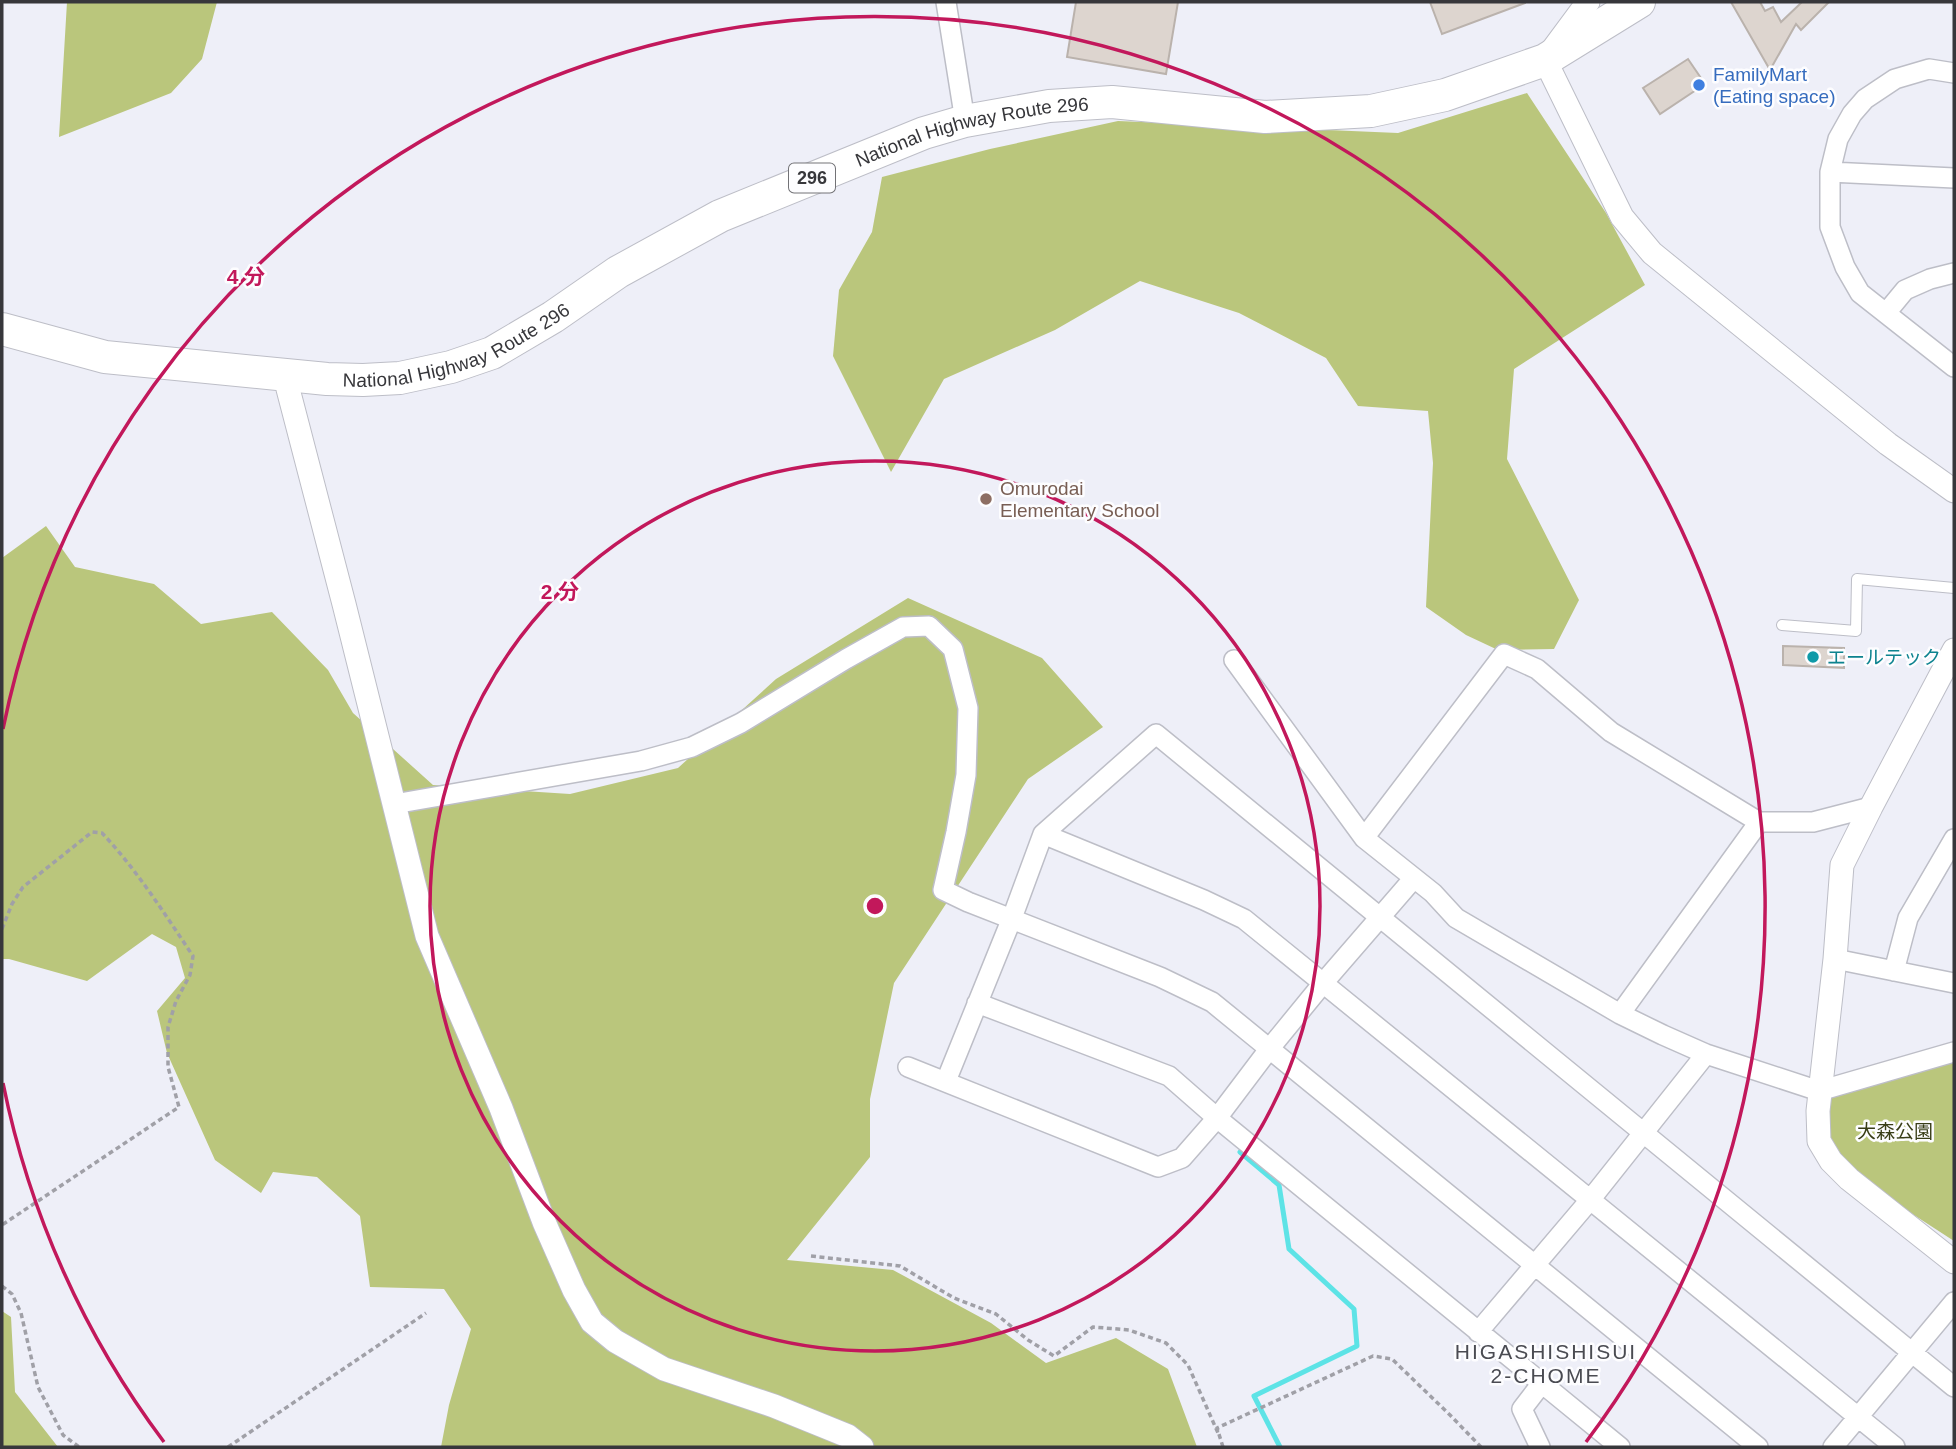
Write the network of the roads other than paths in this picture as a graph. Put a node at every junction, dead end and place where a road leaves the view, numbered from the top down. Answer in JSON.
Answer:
{"nodes":[{"id":1,"x":946,"y":2,"type":"edge"},
{"id":2,"x":1588,"y":2,"type":"edge"},
{"id":3,"x":1639,"y":2,"type":"edge"},
{"id":4,"x":1545,"y":60,"type":"junction"},
{"id":5,"x":1954,"y":73,"type":"edge"},
{"id":6,"x":965,"y":121,"type":"junction"},
{"id":7,"x":1830,"y":172,"type":"junction"},
{"id":8,"x":1954,"y":178,"type":"edge"},
{"id":9,"x":1954,"y":273,"type":"edge"},
{"id":10,"x":1886,"y":313,"type":"junction"},
{"id":11,"x":2,"y":329,"type":"edge"},
{"id":12,"x":1954,"y":367,"type":"edge"},
{"id":13,"x":288,"y":374,"type":"junction"},
{"id":14,"x":1954,"y":491,"type":"edge"},
{"id":15,"x":1954,"y":588,"type":"edge"},
{"id":16,"x":1782,"y":625,"type":"dead end"},
{"id":17,"x":1954,"y":650,"type":"edge"},
{"id":18,"x":1234,"y":660,"type":"dead end"},
{"id":19,"x":394,"y":804,"type":"junction"},
{"id":20,"x":1871,"y":807,"type":"junction"},
{"id":21,"x":1759,"y":822,"type":"junction"},
{"id":22,"x":1043,"y":834,"type":"junction"},
{"id":23,"x":1364,"y":838,"type":"junction"},
{"id":24,"x":1954,"y":839,"type":"edge"},
{"id":25,"x":1414,"y":878,"type":"junction"},
{"id":26,"x":1012,"y":918,"type":"junction"},
{"id":27,"x":1379,"y":918,"type":"junction"},
{"id":28,"x":1835,"y":959,"type":"junction"},
{"id":29,"x":1894,"y":971,"type":"junction"},
{"id":30,"x":1324,"y":982,"type":"junction"},
{"id":31,"x":1954,"y":983,"type":"edge"},
{"id":32,"x":977,"y":1003,"type":"junction"},
{"id":33,"x":1620,"y":1014,"type":"junction"},
{"id":34,"x":1269,"y":1048,"type":"junction"},
{"id":35,"x":1954,"y":1052,"type":"edge"},
{"id":36,"x":1706,"y":1054,"type":"junction"},
{"id":37,"x":908,"y":1067,"type":"dead end"},
{"id":38,"x":946,"y":1081,"type":"junction"},
{"id":39,"x":1819,"y":1091,"type":"junction"},
{"id":40,"x":1217,"y":1118,"type":"junction"},
{"id":41,"x":1644,"y":1134,"type":"junction"},
{"id":42,"x":1590,"y":1200,"type":"junction"},
{"id":43,"x":1954,"y":1262,"type":"edge"},
{"id":44,"x":1535,"y":1267,"type":"junction"},
{"id":45,"x":1954,"y":1302,"type":"edge"},
{"id":46,"x":1478,"y":1332,"type":"junction"},
{"id":47,"x":1913,"y":1353,"type":"junction"},
{"id":48,"x":1542,"y":1382,"type":"junction"},
{"id":49,"x":1954,"y":1387,"type":"edge"},
{"id":50,"x":1858,"y":1416,"type":"junction"},
{"id":51,"x":862,"y":1447,"type":"edge"},
{"id":52,"x":1540,"y":1447,"type":"edge"},
{"id":53,"x":1620,"y":1447,"type":"edge"},
{"id":54,"x":1758,"y":1447,"type":"edge"},
{"id":55,"x":1833,"y":1447,"type":"edge"},
{"id":56,"x":1895,"y":1447,"type":"edge"}],
"edges":[{"from":1,"to":6,"type":"street"},
{"from":2,"to":4,"type":"street"},
{"from":3,"to":4,"type":"highway","name":"National Highway Route 296","number":"296"},
{"from":4,"to":6,"type":"highway","name":"National Highway Route 296","number":"296"},
{"from":4,"to":14,"type":"street"},
{"from":5,"to":7,"type":"street"},
{"from":6,"to":13,"type":"highway","name":"National Highway Route 296","number":"296"},
{"from":7,"to":8,"type":"street"},
{"from":7,"to":10,"type":"street"},
{"from":9,"to":10,"type":"street"},
{"from":10,"to":12,"type":"street"},
{"from":11,"to":13,"type":"highway","name":"National Highway Route 296","number":"296"},
{"from":13,"to":19,"type":"street"},
{"from":15,"to":16,"type":"lane"},
{"from":17,"to":20,"type":"street"},
{"from":18,"to":23,"type":"street"},
{"from":19,"to":26,"type":"street"},
{"from":19,"to":51,"type":"street"},
{"from":20,"to":21,"type":"street"},
{"from":20,"to":28,"type":"street"},
{"from":21,"to":23,"type":"street"},
{"from":21,"to":33,"type":"street"},
{"from":22,"to":26,"type":"street"},
{"from":22,"to":27,"type":"street"},
{"from":22,"to":30,"type":"street"},
{"from":23,"to":25,"type":"street"},
{"from":24,"to":29,"type":"street"},
{"from":25,"to":27,"type":"street"},
{"from":25,"to":33,"type":"street"},
{"from":26,"to":32,"type":"street"},
{"from":26,"to":34,"type":"street"},
{"from":27,"to":30,"type":"street"},
{"from":27,"to":41,"type":"street"},
{"from":28,"to":29,"type":"street"},
{"from":28,"to":39,"type":"street"},
{"from":29,"to":31,"type":"street"},
{"from":30,"to":34,"type":"street"},
{"from":30,"to":42,"type":"street"},
{"from":32,"to":38,"type":"street"},
{"from":32,"to":40,"type":"street"},
{"from":33,"to":36,"type":"street"},
{"from":34,"to":40,"type":"street"},
{"from":34,"to":44,"type":"street"},
{"from":35,"to":39,"type":"street"},
{"from":36,"to":39,"type":"street"},
{"from":36,"to":41,"type":"street"},
{"from":37,"to":38,"type":"street"},
{"from":38,"to":40,"type":"street"},
{"from":39,"to":43,"type":"street"},
{"from":40,"to":46,"type":"street"},
{"from":41,"to":42,"type":"street"},
{"from":41,"to":47,"type":"street"},
{"from":42,"to":44,"type":"street"},
{"from":42,"to":50,"type":"street"},
{"from":44,"to":46,"type":"street"},
{"from":44,"to":54,"type":"street"},
{"from":45,"to":47,"type":"street"},
{"from":46,"to":48,"type":"street"},
{"from":47,"to":49,"type":"street"},
{"from":47,"to":50,"type":"street"},
{"from":48,"to":52,"type":"street"},
{"from":48,"to":53,"type":"street"},
{"from":50,"to":55,"type":"street"},
{"from":50,"to":56,"type":"street"}]}
